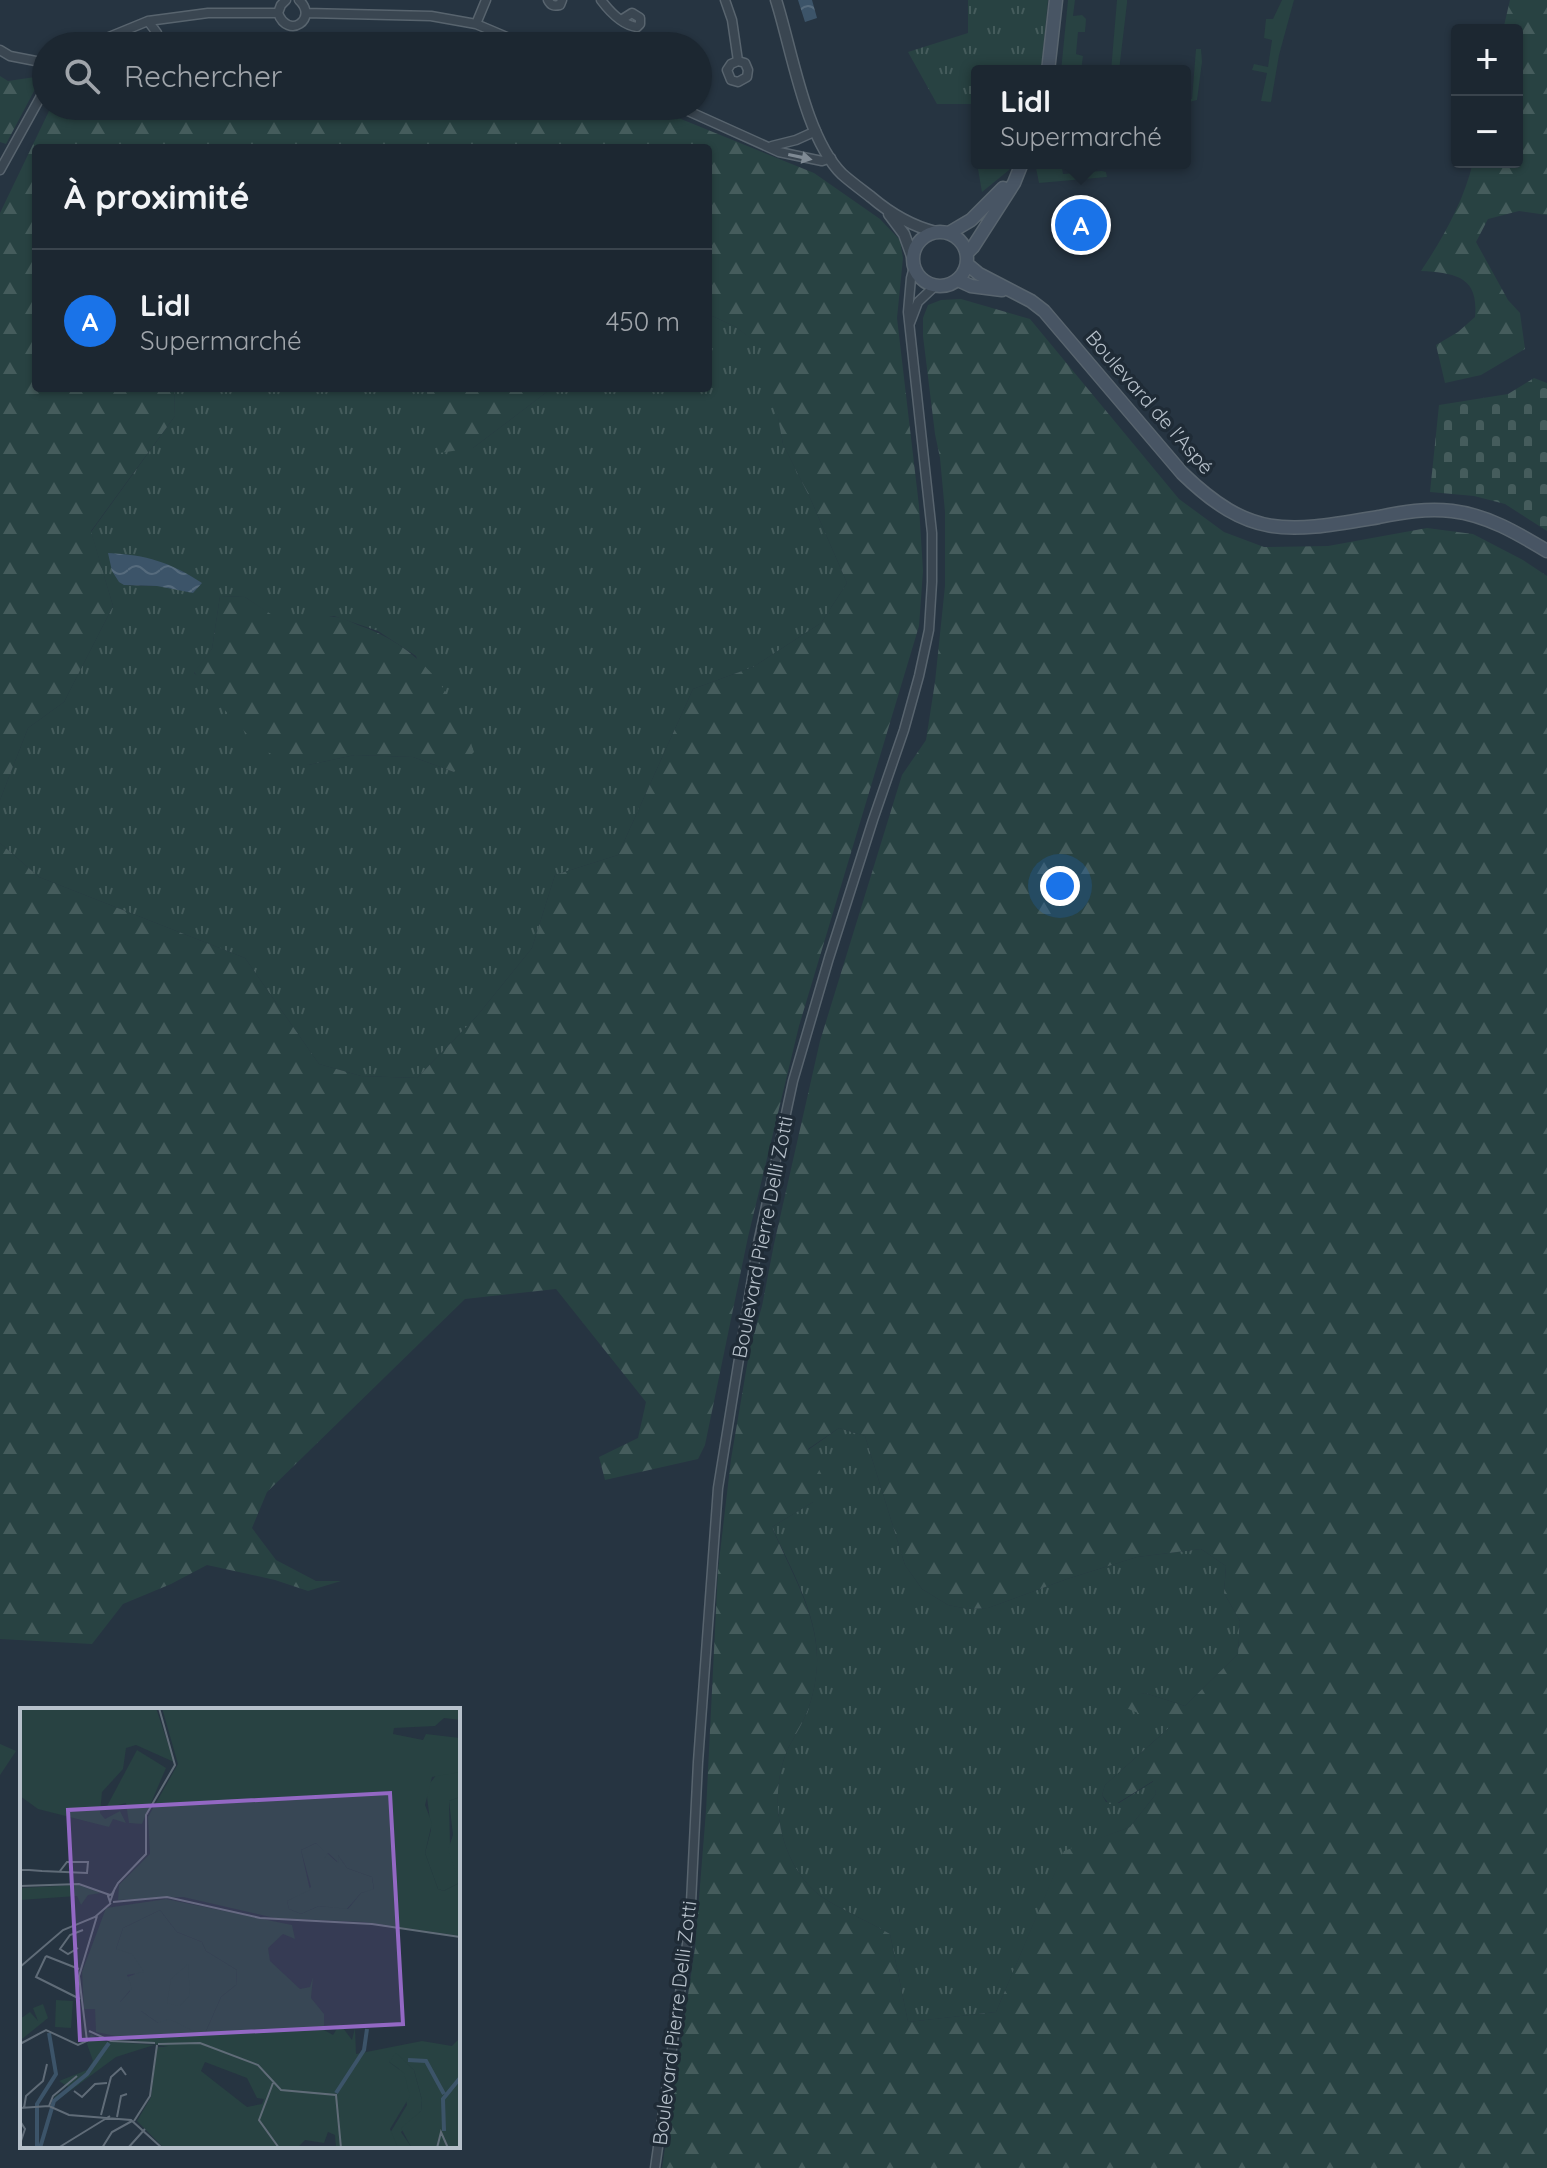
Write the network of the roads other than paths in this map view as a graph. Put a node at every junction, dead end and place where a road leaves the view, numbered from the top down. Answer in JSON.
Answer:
{"nodes":[{"id":1,"x":286,"y":0,"type":"edge"},
{"id":2,"x":299,"y":0,"type":"edge"},
{"id":3,"x":486,"y":0,"type":"edge"},
{"id":4,"x":548,"y":0,"type":"edge"},
{"id":5,"x":562,"y":0,"type":"edge"},
{"id":6,"x":601,"y":0,"type":"edge"},
{"id":7,"x":725,"y":0,"type":"edge"},
{"id":8,"x":776,"y":0,"type":"edge"},
{"id":9,"x":1056,"y":0,"type":"edge"},
{"id":10,"x":278,"y":13,"type":"junction"},
{"id":11,"x":306,"y":13,"type":"junction"},
{"id":12,"x":621,"y":20,"type":"dead end"},
{"id":13,"x":148,"y":21,"type":"junction"},
{"id":14,"x":476,"y":24,"type":"junction"},
{"id":15,"x":117,"y":32,"type":"edge"},
{"id":16,"x":156,"y":32,"type":"edge"},
{"id":17,"x":495,"y":32,"type":"edge"},
{"id":18,"x":0,"y":50,"type":"edge"},
{"id":19,"x":32,"y":60,"type":"edge"},
{"id":20,"x":738,"y":61,"type":"dead end"},
{"id":21,"x":1049,"y":65,"type":"edge"},
{"id":22,"x":32,"y":112,"type":"edge"},
{"id":23,"x":707,"y":120,"type":"edge"},
{"id":24,"x":816,"y":131,"type":"junction"},
{"id":25,"x":771,"y":146,"type":"junction"},
{"id":26,"x":831,"y":158,"type":"junction"},
{"id":27,"x":1018,"y":169,"type":"edge"},
{"id":28,"x":1020,"y":169,"type":"edge"},
{"id":29,"x":0,"y":170,"type":"edge"},
{"id":30,"x":885,"y":209,"type":"junction"},
{"id":31,"x":942,"y":233,"type":"junction"},
{"id":32,"x":967,"y":258,"type":"junction"},
{"id":33,"x":914,"y":263,"type":"junction"},
{"id":34,"x":958,"y":280,"type":"junction"},
{"id":35,"x":935,"y":286,"type":"junction"},
{"id":36,"x":1010,"y":290,"type":"junction"},
{"id":37,"x":910,"y":324,"type":"junction"},
{"id":38,"x":1547,"y":551,"type":"edge"},
{"id":39,"x":655,"y":2168,"type":"edge"}],
"edges":[{"from":1,"to":10,"type":"street"},
{"from":2,"to":11,"type":"street"},
{"from":3,"to":14,"type":"street"},
{"from":4,"to":5,"type":"street"},
{"from":6,"to":12,"type":"street"},
{"from":7,"to":20,"type":"street"},
{"from":8,"to":24,"type":"street"},
{"from":9,"to":21,"type":"main road"},
{"from":10,"to":11,"type":"street"},
{"from":10,"to":13,"type":"street"},
{"from":11,"to":14,"type":"street"},
{"from":13,"to":15,"type":"street"},
{"from":13,"to":16,"type":"street"},
{"from":14,"to":17,"type":"street"},
{"from":18,"to":19,"type":"street"},
{"from":22,"to":29,"type":"street"},
{"from":23,"to":25,"type":"street"},
{"from":24,"to":25,"type":"street"},
{"from":24,"to":26,"type":"street"},
{"from":25,"to":26,"type":"street","one_way":true},
{"from":26,"to":30,"type":"street"},
{"from":27,"to":31,"type":"main road"},
{"from":28,"to":32,"type":"main road"},
{"from":30,"to":31,"type":"street"},
{"from":30,"to":33,"type":"street"},
{"from":31,"to":32,"type":"main road"},
{"from":31,"to":33,"type":"main road"},
{"from":32,"to":34,"type":"main road"},
{"from":32,"to":36,"type":"main road","name":"Boulevard de l'Aspé"},
{"from":33,"to":35,"type":"main road"},
{"from":33,"to":37,"type":"street","name":"Boulevard Pierre Delli Zotti"},
{"from":34,"to":35,"type":"main road"},
{"from":34,"to":36,"type":"main road","name":"Boulevard de l'Aspé"},
{"from":35,"to":37,"type":"street"},
{"from":36,"to":38,"type":"main road","name":"Boulevard de l'Aspé"},
{"from":37,"to":39,"type":"street","name":"Boulevard Pierre Delli Zotti"}]}
